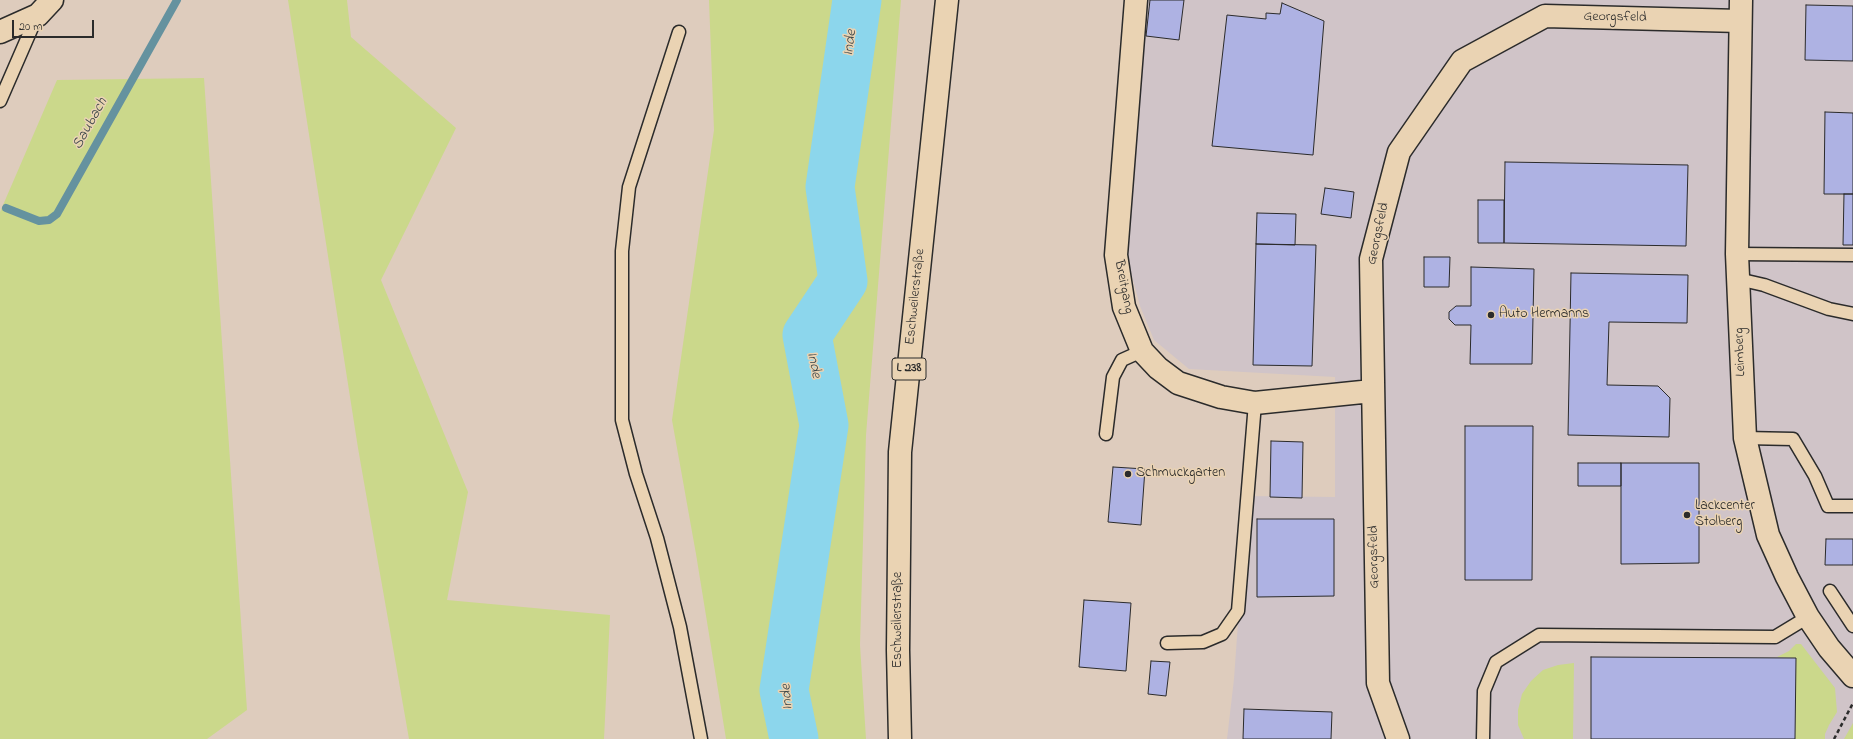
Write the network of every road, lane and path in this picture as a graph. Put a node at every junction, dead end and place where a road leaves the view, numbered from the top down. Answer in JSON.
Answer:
{"nodes":[{"id":1,"x":947,"y":0,"type":"edge"},
{"id":2,"x":1136,"y":0,"type":"edge"},
{"id":3,"x":45,"y":7,"type":"edge"},
{"id":4,"x":1741,"y":10,"type":"edge"},
{"id":5,"x":0,"y":32,"type":"edge"},
{"id":6,"x":679,"y":32,"type":"dead end"},
{"id":7,"x":0,"y":102,"type":"edge"},
{"id":8,"x":1737,"y":254,"type":"junction"},
{"id":9,"x":1853,"y":255,"type":"edge"},
{"id":10,"x":1738,"y":279,"type":"junction"},
{"id":11,"x":1853,"y":314,"type":"edge"},
{"id":12,"x":1142,"y":351,"type":"junction"},
{"id":13,"x":1372,"y":391,"type":"junction"},
{"id":14,"x":1255,"y":402,"type":"junction"},
{"id":15,"x":1106,"y":434,"type":"dead end"},
{"id":16,"x":1745,"y":438,"type":"junction"},
{"id":17,"x":1853,"y":506,"type":"edge"},
{"id":18,"x":1830,"y":592,"type":"dead end"},
{"id":19,"x":1808,"y":617,"type":"junction"},
{"id":20,"x":1853,"y":626,"type":"edge"},
{"id":21,"x":1167,"y":643,"type":"dead end"},
{"id":22,"x":1853,"y":676,"type":"edge"},
{"id":23,"x":1853,"y":703,"type":"edge"},
{"id":24,"x":701,"y":739,"type":"edge"},
{"id":25,"x":900,"y":739,"type":"edge"},
{"id":26,"x":1398,"y":739,"type":"edge"},
{"id":27,"x":1483,"y":739,"type":"edge"},
{"id":28,"x":1834,"y":739,"type":"edge"}],
"edges":[{"from":1,"to":25,"type":"street","name":"Eschweilerstraße","number":"L 238"},
{"from":2,"to":12,"type":"street","name":"Breitgang"},
{"from":3,"to":5,"type":"street"},
{"from":3,"to":7,"type":"lane"},
{"from":4,"to":8,"type":"street","name":"Leimberg"},
{"from":4,"to":13,"type":"street","name":"Georgsfeld"},
{"from":6,"to":24,"type":"lane"},
{"from":8,"to":9,"type":"lane"},
{"from":8,"to":10,"type":"street","name":"Leimberg"},
{"from":10,"to":11,"type":"lane"},
{"from":10,"to":16,"type":"street","name":"Leimberg"},
{"from":12,"to":14,"type":"street","name":"Breitgang"},
{"from":12,"to":15,"type":"lane"},
{"from":13,"to":14,"type":"street","name":"Breitgang"},
{"from":13,"to":26,"type":"street","name":"Georgsfeld"},
{"from":14,"to":21,"type":"lane"},
{"from":16,"to":17,"type":"lane"},
{"from":16,"to":19,"type":"street","name":"Leimberg"},
{"from":18,"to":20,"type":"lane"},
{"from":19,"to":22,"type":"street","name":"Leimberg"},
{"from":19,"to":27,"type":"lane"},
{"from":23,"to":28,"type":"path"}]}
